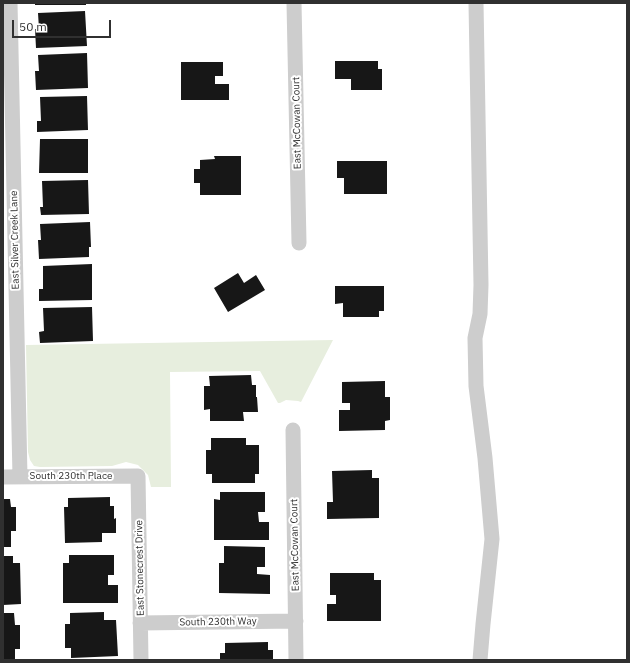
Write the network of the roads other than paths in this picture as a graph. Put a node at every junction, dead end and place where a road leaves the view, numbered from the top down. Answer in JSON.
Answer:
{"nodes":[{"id":1,"x":10,"y":3,"type":"edge"},
{"id":2,"x":294,"y":3,"type":"edge"},
{"id":3,"x":476,"y":3,"type":"edge"},
{"id":4,"x":299,"y":243,"type":"dead end"},
{"id":5,"x":293,"y":430,"type":"dead end"},
{"id":6,"x":138,"y":476,"type":"joint"},
{"id":7,"x":3,"y":477,"type":"edge"},
{"id":8,"x":20,"y":477,"type":"junction"},
{"id":9,"x":296,"y":621,"type":"junction"},
{"id":10,"x":140,"y":623,"type":"junction"},
{"id":11,"x":141,"y":660,"type":"edge"},
{"id":12,"x":296,"y":660,"type":"edge"},
{"id":13,"x":480,"y":660,"type":"edge"}],
"edges":[{"from":1,"to":8,"type":"street","name":"East Silver Creek Lane"},
{"from":2,"to":4,"type":"street","name":"East McCowan Court"},
{"from":3,"to":13,"type":"street"},
{"from":5,"to":9,"type":"street","name":"East McCowan Court"},
{"from":6,"to":8,"type":"street","name":"South 230th Place"},
{"from":6,"to":10,"type":"street","name":"East Stonecrest Drive"},
{"from":7,"to":8,"type":"street","name":"South 230th Place"},
{"from":9,"to":10,"type":"street","name":"South 230th Way"},
{"from":9,"to":12,"type":"street","name":"East McCowan Court"},
{"from":10,"to":11,"type":"street","name":"East Stonecrest Drive"}]}
